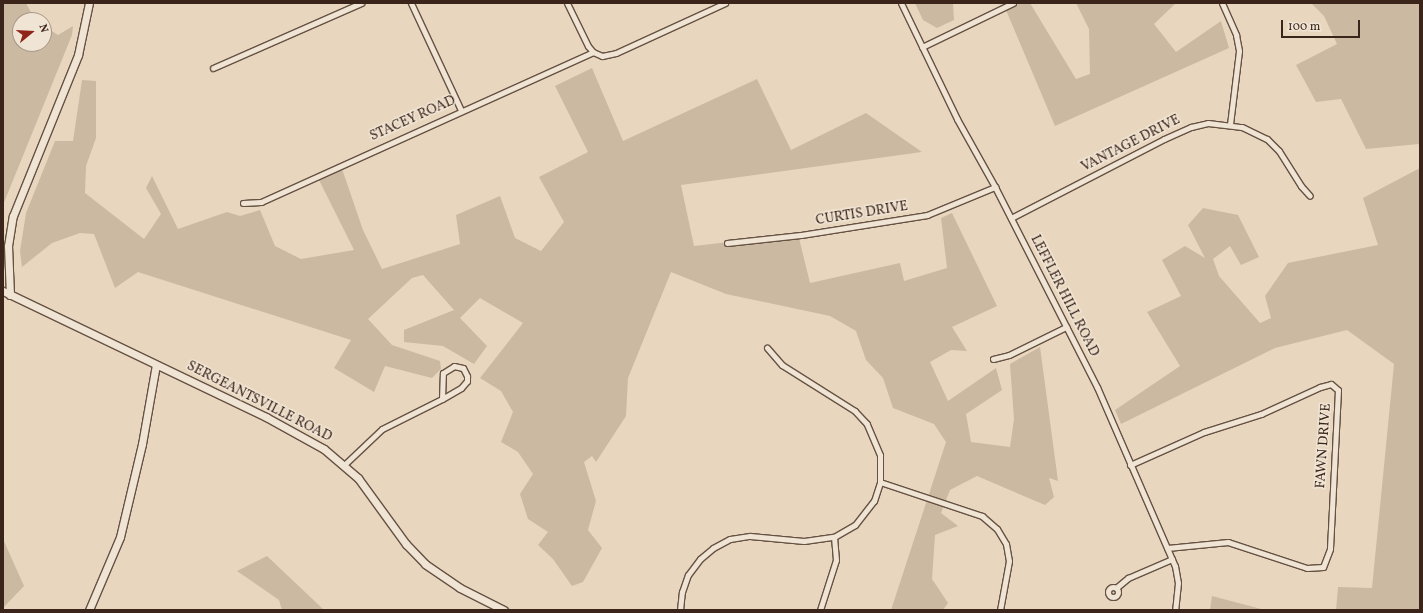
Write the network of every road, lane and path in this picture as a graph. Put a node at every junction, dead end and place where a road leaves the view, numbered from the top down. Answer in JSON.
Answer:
{"nodes":[{"id":1,"x":89,"y":3,"type":"edge"},
{"id":2,"x":361,"y":3,"type":"edge"},
{"id":3,"x":411,"y":3,"type":"edge"},
{"id":4,"x":568,"y":3,"type":"edge"},
{"id":5,"x":725,"y":3,"type":"edge"},
{"id":6,"x":901,"y":3,"type":"edge"},
{"id":7,"x":1013,"y":3,"type":"edge"},
{"id":8,"x":1222,"y":3,"type":"edge"},
{"id":9,"x":922,"y":47,"type":"junction"},
{"id":10,"x":593,"y":52,"type":"junction"},
{"id":11,"x":212,"y":68,"type":"dead end"},
{"id":12,"x":461,"y":110,"type":"junction"},
{"id":13,"x":1230,"y":124,"type":"junction"},
{"id":14,"x":995,"y":187,"type":"junction"},
{"id":15,"x":1310,"y":196,"type":"dead end"},
{"id":16,"x":243,"y":203,"type":"dead end"},
{"id":17,"x":1011,"y":218,"type":"junction"},
{"id":18,"x":727,"y":243,"type":"dead end"},
{"id":19,"x":6,"y":293,"type":"edge"},
{"id":20,"x":1066,"y":327,"type":"junction"},
{"id":21,"x":766,"y":348,"type":"dead end"},
{"id":22,"x":993,"y":359,"type":"dead end"},
{"id":23,"x":156,"y":365,"type":"junction"},
{"id":24,"x":442,"y":399,"type":"junction"},
{"id":25,"x":344,"y":464,"type":"junction"},
{"id":26,"x":1130,"y":465,"type":"junction"},
{"id":27,"x":880,"y":482,"type":"junction"},
{"id":28,"x":834,"y":537,"type":"junction"},
{"id":29,"x":1167,"y":548,"type":"junction"},
{"id":30,"x":1172,"y":559,"type":"junction"},
{"id":31,"x":1116,"y":588,"type":"dead end"},
{"id":32,"x":89,"y":610,"type":"edge"},
{"id":33,"x":504,"y":610,"type":"edge"},
{"id":34,"x":680,"y":610,"type":"edge"},
{"id":35,"x":820,"y":610,"type":"edge"},
{"id":36,"x":1000,"y":610,"type":"edge"},
{"id":37,"x":1175,"y":610,"type":"edge"}],
"edges":[{"from":1,"to":19,"type":"main road"},
{"from":2,"to":11,"type":"street"},
{"from":3,"to":12,"type":"street"},
{"from":4,"to":10,"type":"street"},
{"from":5,"to":10,"type":"street"},
{"from":6,"to":9,"type":"street","name":"LEFFLER HILL ROAD"},
{"from":7,"to":9,"type":"street"},
{"from":8,"to":13,"type":"street"},
{"from":9,"to":14,"type":"street","name":"LEFFLER HILL ROAD"},
{"from":10,"to":12,"type":"street","name":"STACEY ROAD"},
{"from":12,"to":16,"type":"street","name":"STACEY ROAD"},
{"from":13,"to":15,"type":"street","name":"VANTAGE DRIVE"},
{"from":13,"to":17,"type":"street","name":"VANTAGE DRIVE"},
{"from":14,"to":17,"type":"street","name":"LEFFLER HILL ROAD"},
{"from":14,"to":18,"type":"street","name":"CURTIS DRIVE"},
{"from":17,"to":20,"type":"street","name":"LEFFLER HILL ROAD"},
{"from":19,"to":23,"type":"main road","name":"SERGEANTSVILLE ROAD"},
{"from":20,"to":22,"type":"street"},
{"from":20,"to":26,"type":"street","name":"LEFFLER HILL ROAD"},
{"from":21,"to":27,"type":"street"},
{"from":23,"to":25,"type":"main road","name":"SERGEANTSVILLE ROAD"},
{"from":23,"to":32,"type":"main road"},
{"from":24,"to":24,"type":"street"},
{"from":24,"to":25,"type":"street"},
{"from":25,"to":33,"type":"main road","name":"SERGEANTSVILLE ROAD"},
{"from":26,"to":29,"type":"street","name":"LEFFLER HILL ROAD"},
{"from":26,"to":29,"type":"street","name":"FAWN DRIVE"},
{"from":27,"to":28,"type":"street"},
{"from":27,"to":36,"type":"street"},
{"from":28,"to":34,"type":"street"},
{"from":28,"to":35,"type":"street"},
{"from":29,"to":30,"type":"street","name":"LEFFLER HILL ROAD"},
{"from":30,"to":31,"type":"street"},
{"from":30,"to":37,"type":"street","name":"LEFFLER HILL ROAD"}]}
